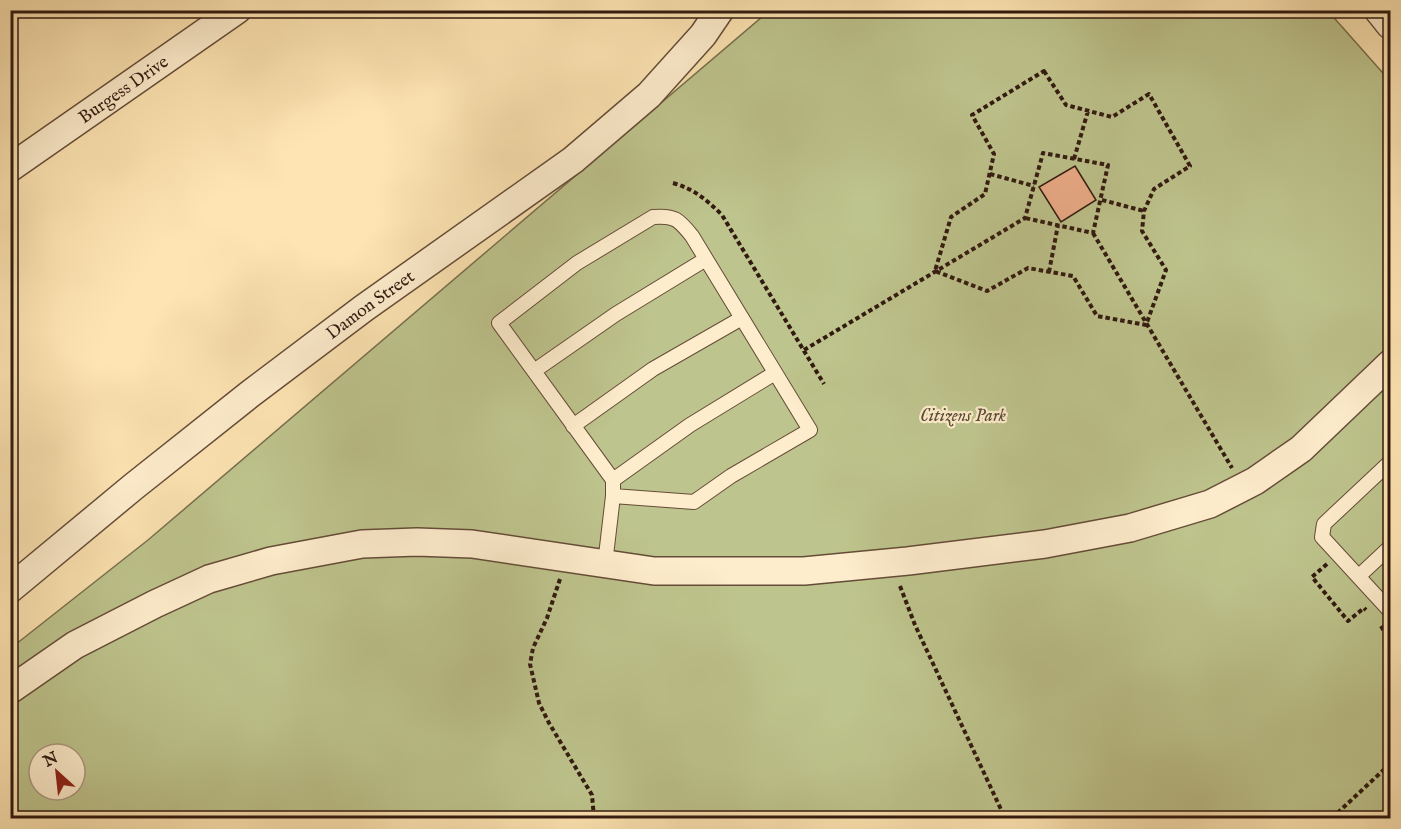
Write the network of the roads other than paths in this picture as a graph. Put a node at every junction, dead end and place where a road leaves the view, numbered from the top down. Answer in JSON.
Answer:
{"nodes":[{"id":1,"x":237,"y":10,"type":"edge"},
{"id":2,"x":720,"y":10,"type":"edge"},
{"id":3,"x":1378,"y":10,"type":"edge"},
{"id":4,"x":1390,"y":25,"type":"edge"},
{"id":5,"x":10,"y":168,"type":"edge"},
{"id":6,"x":706,"y":259,"type":"junction"},
{"id":7,"x":742,"y":318,"type":"junction"},
{"id":8,"x":534,"y":371,"type":"junction"},
{"id":9,"x":776,"y":373,"type":"junction"},
{"id":10,"x":1387,"y":375,"type":"edge"},
{"id":11,"x":573,"y":426,"type":"junction"},
{"id":12,"x":1390,"y":462,"type":"edge"},
{"id":13,"x":612,"y":480,"type":"junction"},
{"id":14,"x":613,"y":496,"type":"junction"},
{"id":15,"x":1390,"y":548,"type":"edge"},
{"id":16,"x":605,"y":564,"type":"junction"},
{"id":17,"x":1359,"y":576,"type":"junction"},
{"id":18,"x":10,"y":589,"type":"edge"},
{"id":19,"x":1390,"y":611,"type":"edge"},
{"id":20,"x":10,"y":690,"type":"edge"}],
"edges":[{"from":1,"to":5,"type":"street","name":"Burgess Drive"},
{"from":2,"to":18,"type":"street","name":"Damon Street"},
{"from":3,"to":4,"type":"street"},
{"from":6,"to":7,"type":"lane"},
{"from":6,"to":8,"type":"lane"},
{"from":6,"to":8,"type":"lane"},
{"from":7,"to":9,"type":"lane"},
{"from":7,"to":11,"type":"lane"},
{"from":8,"to":11,"type":"lane"},
{"from":9,"to":13,"type":"lane"},
{"from":9,"to":14,"type":"lane"},
{"from":10,"to":16,"type":"street"},
{"from":11,"to":13,"type":"lane"},
{"from":12,"to":17,"type":"lane"},
{"from":13,"to":14,"type":"lane"},
{"from":14,"to":16,"type":"lane"},
{"from":15,"to":17,"type":"lane"},
{"from":16,"to":20,"type":"street"},
{"from":17,"to":19,"type":"lane"}]}
